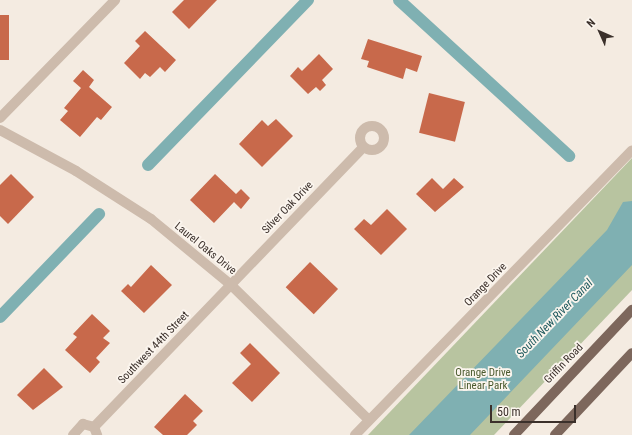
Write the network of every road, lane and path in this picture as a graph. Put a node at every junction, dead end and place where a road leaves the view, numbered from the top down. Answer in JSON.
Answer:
{"nodes":[{"id":1,"x":115,"y":0,"type":"edge"},
{"id":2,"x":0,"y":118,"type":"edge"},
{"id":3,"x":0,"y":130,"type":"edge"},
{"id":4,"x":363,"y":147,"type":"dead end"},
{"id":5,"x":632,"y":150,"type":"edge"},
{"id":6,"x":231,"y":285,"type":"junction"},
{"id":7,"x":632,"y":310,"type":"edge"},
{"id":8,"x":632,"y":353,"type":"edge"},
{"id":9,"x":369,"y":420,"type":"junction"},
{"id":10,"x":96,"y":431,"type":"edge"},
{"id":11,"x":74,"y":435,"type":"edge"},
{"id":12,"x":355,"y":435,"type":"edge"},
{"id":13,"x":514,"y":435,"type":"edge"},
{"id":14,"x":555,"y":435,"type":"edge"}],
"edges":[{"from":1,"to":2,"type":"street"},
{"from":3,"to":6,"type":"street","name":"Laurel Oaks Drive"},
{"from":4,"to":6,"type":"street","name":"Silver Oak Drive"},
{"from":5,"to":9,"type":"street","name":"Orange Drive"},
{"from":6,"to":9,"type":"street","name":"Laurel Oaks Drive"},
{"from":6,"to":10,"type":"street","name":"Southwest 44th Street"},
{"from":7,"to":13,"type":"main road","name":"Griffin Road"},
{"from":8,"to":14,"type":"main road"},
{"from":9,"to":12,"type":"street","name":"Orange Drive"},
{"from":10,"to":11,"type":"street","name":"Southwest 44th Street"}]}
